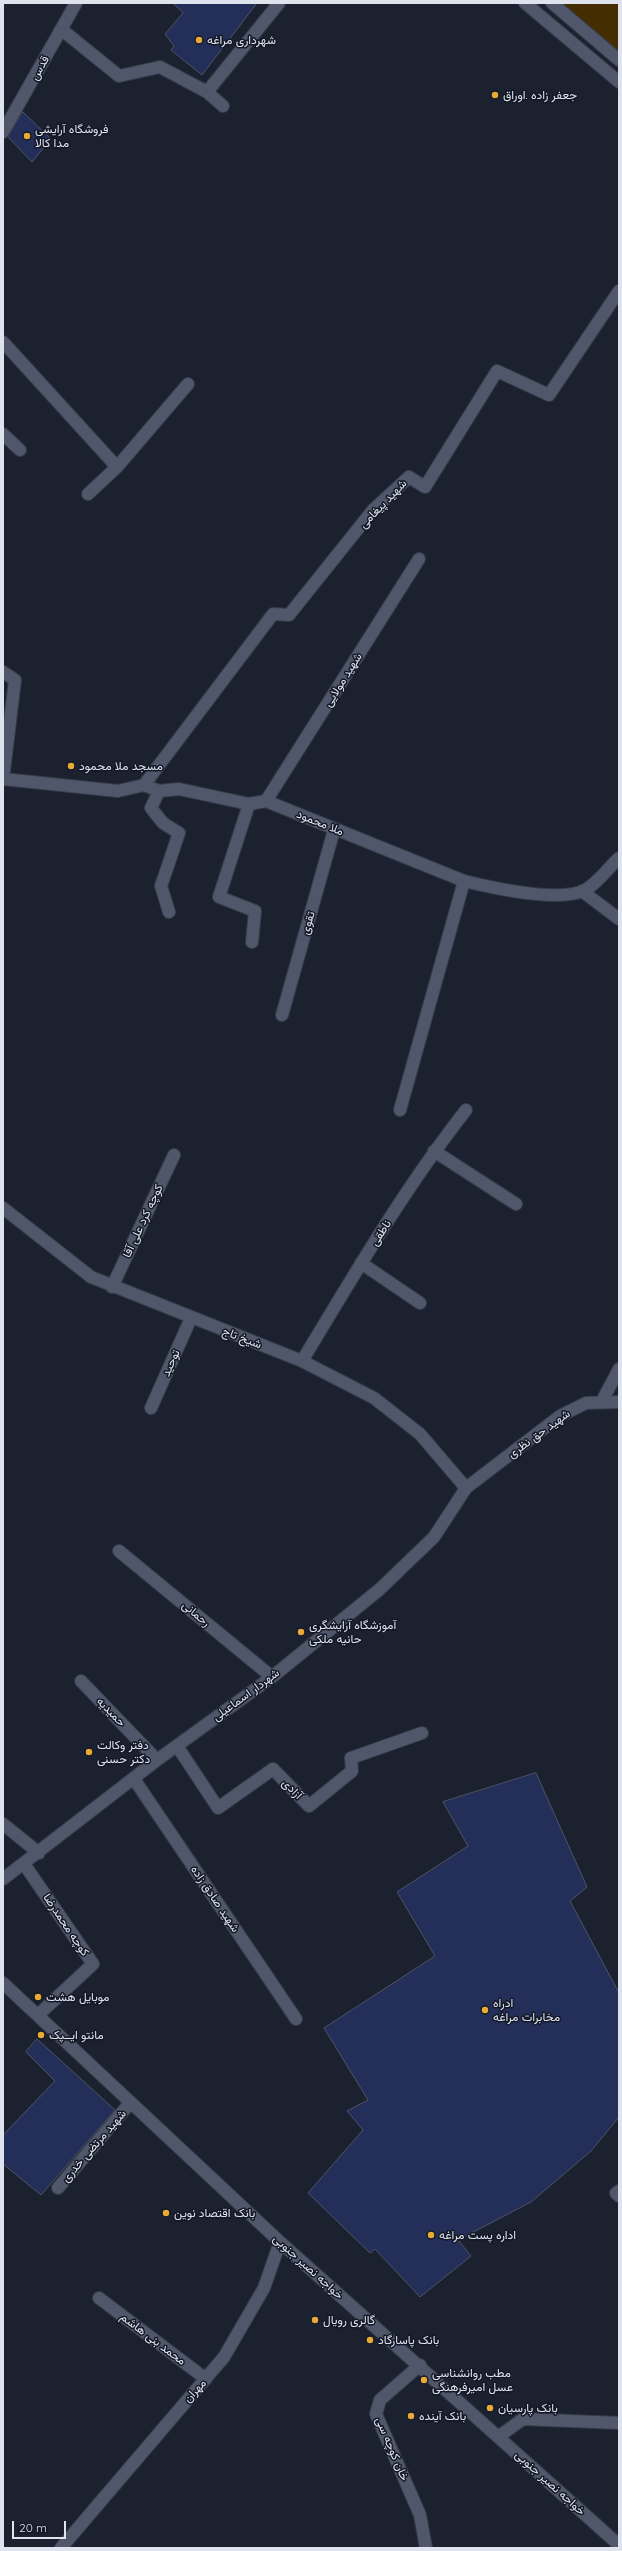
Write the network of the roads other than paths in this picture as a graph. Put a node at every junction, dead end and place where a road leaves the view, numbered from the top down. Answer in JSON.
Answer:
{"nodes":[{"id":1,"x":76,"y":3,"type":"edge"},
{"id":2,"x":279,"y":3,"type":"edge"},
{"id":3,"x":525,"y":3,"type":"edge"},
{"id":4,"x":552,"y":3,"type":"edge"},
{"id":5,"x":61,"y":29,"type":"junction"},
{"id":6,"x":619,"y":60,"type":"edge"},
{"id":7,"x":619,"y":82,"type":"edge"},
{"id":8,"x":207,"y":92,"type":"junction"},
{"id":9,"x":223,"y":106,"type":"dead end"},
{"id":10,"x":3,"y":132,"type":"edge"},
{"id":11,"x":619,"y":291,"type":"edge"},
{"id":12,"x":3,"y":342,"type":"edge"},
{"id":13,"x":188,"y":384,"type":"dead end"},
{"id":14,"x":3,"y":434,"type":"edge"},
{"id":15,"x":20,"y":450,"type":"dead end"},
{"id":16,"x":117,"y":467,"type":"junction"},
{"id":17,"x":88,"y":494,"type":"dead end"},
{"id":18,"x":419,"y":559,"type":"dead end"},
{"id":19,"x":3,"y":672,"type":"edge"},
{"id":20,"x":3,"y":779,"type":"edge"},
{"id":21,"x":144,"y":785,"type":"junction"},
{"id":22,"x":159,"y":791,"type":"junction"},
{"id":23,"x":266,"y":801,"type":"junction"},
{"id":24,"x":249,"y":804,"type":"junction"},
{"id":25,"x":334,"y":830,"type":"junction"},
{"id":26,"x":619,"y":858,"type":"edge"},
{"id":27,"x":464,"y":881,"type":"junction"},
{"id":28,"x":582,"y":891,"type":"junction"},
{"id":29,"x":169,"y":912,"type":"dead end"},
{"id":30,"x":619,"y":919,"type":"edge"},
{"id":31,"x":252,"y":942,"type":"dead end"},
{"id":32,"x":282,"y":1015,"type":"dead end"},
{"id":33,"x":400,"y":1110,"type":"dead end"},
{"id":34,"x":466,"y":1110,"type":"dead end"},
{"id":35,"x":434,"y":1151,"type":"junction"},
{"id":36,"x":174,"y":1155,"type":"dead end"},
{"id":37,"x":516,"y":1204,"type":"dead end"},
{"id":38,"x":3,"y":1208,"type":"edge"},
{"id":39,"x":361,"y":1263,"type":"junction"},
{"id":40,"x":112,"y":1287,"type":"junction"},
{"id":41,"x":420,"y":1303,"type":"dead end"},
{"id":42,"x":191,"y":1318,"type":"junction"},
{"id":43,"x":302,"y":1361,"type":"junction"},
{"id":44,"x":619,"y":1369,"type":"edge"},
{"id":45,"x":602,"y":1401,"type":"junction"},
{"id":46,"x":619,"y":1402,"type":"edge"},
{"id":47,"x":150,"y":1408,"type":"dead end"},
{"id":48,"x":466,"y":1488,"type":"junction"},
{"id":49,"x":119,"y":1551,"type":"dead end"},
{"id":50,"x":272,"y":1677,"type":"junction"},
{"id":51,"x":81,"y":1681,"type":"dead end"},
{"id":52,"x":422,"y":1733,"type":"dead end"},
{"id":53,"x":177,"y":1746,"type":"junction"},
{"id":54,"x":157,"y":1760,"type":"junction"},
{"id":55,"x":134,"y":1779,"type":"junction"},
{"id":56,"x":3,"y":1824,"type":"edge"},
{"id":57,"x":39,"y":1853,"type":"junction"},
{"id":58,"x":24,"y":1864,"type":"junction"},
{"id":59,"x":3,"y":1879,"type":"edge"},
{"id":60,"x":3,"y":1983,"type":"edge"},
{"id":61,"x":38,"y":2015,"type":"junction"},
{"id":62,"x":296,"y":2018,"type":"dead end"},
{"id":63,"x":130,"y":2103,"type":"junction"},
{"id":64,"x":58,"y":2188,"type":"dead end"},
{"id":65,"x":619,"y":2191,"type":"edge"},
{"id":66,"x":619,"y":2196,"type":"edge"},
{"id":67,"x":280,"y":2242,"type":"junction"},
{"id":68,"x":99,"y":2298,"type":"dead end"},
{"id":69,"x":420,"y":2365,"type":"junction"},
{"id":70,"x":206,"y":2379,"type":"junction"},
{"id":71,"x":619,"y":2423,"type":"edge"},
{"id":72,"x":498,"y":2438,"type":"junction"},
{"id":73,"x":619,"y":2545,"type":"edge"},
{"id":74,"x":61,"y":2548,"type":"edge"},
{"id":75,"x":426,"y":2548,"type":"edge"}],
"edges":[{"from":1,"to":5,"type":"street","name":"قدس"},
{"from":2,"to":8,"type":"street"},
{"from":3,"to":7,"type":"street"},
{"from":4,"to":6,"type":"street"},
{"from":5,"to":8,"type":"street"},
{"from":5,"to":10,"type":"street","name":"قدس"},
{"from":8,"to":9,"type":"street"},
{"from":11,"to":21,"type":"street","name":"شهید پیغامی"},
{"from":12,"to":16,"type":"street"},
{"from":13,"to":16,"type":"street"},
{"from":14,"to":15,"type":"street"},
{"from":16,"to":17,"type":"street"},
{"from":18,"to":23,"type":"street","name":"شهید مولایی"},
{"from":19,"to":20,"type":"street"},
{"from":20,"to":21,"type":"street"},
{"from":21,"to":22,"type":"street"},
{"from":22,"to":24,"type":"street"},
{"from":22,"to":29,"type":"street"},
{"from":23,"to":24,"type":"street"},
{"from":23,"to":25,"type":"street","name":"ملا محمود"},
{"from":24,"to":31,"type":"street"},
{"from":25,"to":27,"type":"street","name":"ملا محمود"},
{"from":25,"to":32,"type":"street","name":"تقوی"},
{"from":26,"to":28,"type":"street","name":"ملا محمود"},
{"from":27,"to":28,"type":"street","name":"ملا محمود"},
{"from":27,"to":33,"type":"street"},
{"from":28,"to":30,"type":"street"},
{"from":34,"to":35,"type":"street","name":"ناطقی"},
{"from":35,"to":37,"type":"street"},
{"from":35,"to":39,"type":"street","name":"ناطقی"},
{"from":36,"to":40,"type":"street","name":"کوچه کرد علی آقا"},
{"from":38,"to":40,"type":"street","name":"شیخ تاج"},
{"from":39,"to":41,"type":"street"},
{"from":39,"to":43,"type":"street","name":"ناطقی"},
{"from":40,"to":42,"type":"street","name":"شیخ تاج"},
{"from":42,"to":43,"type":"street","name":"شیخ تاج"},
{"from":42,"to":47,"type":"street","name":"توحید"},
{"from":43,"to":48,"type":"street","name":"شیخ تاج"},
{"from":44,"to":45,"type":"street"},
{"from":45,"to":46,"type":"street","name":"شهید حق نظری"},
{"from":45,"to":48,"type":"street","name":"شهید حق نظری"},
{"from":48,"to":50,"type":"street","name":"شهردار اسماعیلی"},
{"from":49,"to":50,"type":"street","name":"رحمانی"},
{"from":50,"to":53,"type":"street","name":"شهردار اسماعیلی"},
{"from":51,"to":54,"type":"street","name":"حمیدیه"},
{"from":52,"to":53,"type":"street","name":"آزادی"},
{"from":53,"to":54,"type":"street","name":"شهردار اسماعیلی"},
{"from":54,"to":55,"type":"street","name":"شهردار اسماعیلی"},
{"from":55,"to":57,"type":"street","name":"شهردار اسماعیلی"},
{"from":55,"to":62,"type":"street","name":"شهید صادق زاده"},
{"from":56,"to":57,"type":"street"},
{"from":57,"to":58,"type":"street","name":"شهردار اسماعیلی"},
{"from":58,"to":59,"type":"street","name":"شهردار اسماعیلی"},
{"from":58,"to":61,"type":"street","name":"کوچه محمدرضا"},
{"from":60,"to":61,"type":"street","name":"خواجه نصیر جنوبی"},
{"from":61,"to":63,"type":"street","name":"خواجه نصیر جنوبی"},
{"from":63,"to":64,"type":"street","name":"شهید مرتضی خدری"},
{"from":63,"to":67,"type":"street","name":"خواجه نصیر جنوبی"},
{"from":65,"to":66,"type":"street"},
{"from":67,"to":69,"type":"street","name":"خواجه نصیر جنوبی"},
{"from":67,"to":70,"type":"street","name":"مهران"},
{"from":68,"to":70,"type":"street","name":"محمد بنی هاشم"},
{"from":69,"to":72,"type":"street","name":"خواجه نصیر جنوبی"},
{"from":69,"to":75,"type":"street","name":"خان کوچه سی"},
{"from":70,"to":74,"type":"street","name":"مهران"},
{"from":71,"to":72,"type":"street"},
{"from":72,"to":73,"type":"street","name":"خواجه نصیر جنوبی"}]}
